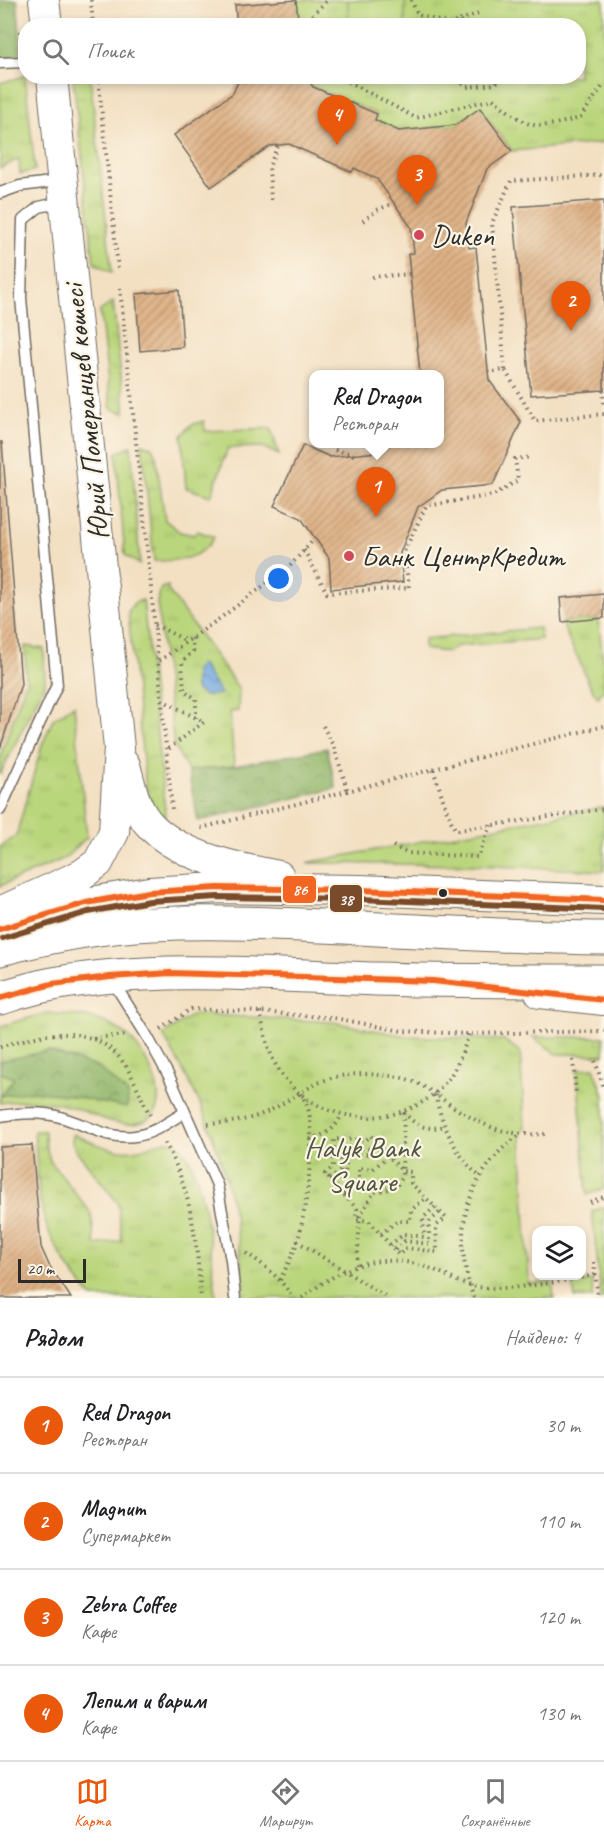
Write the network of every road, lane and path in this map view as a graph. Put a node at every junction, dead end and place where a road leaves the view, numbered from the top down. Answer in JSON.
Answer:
{"nodes":[{"id":1,"x":44,"y":0,"type":"edge"},
{"id":2,"x":91,"y":0,"type":"edge"},
{"id":3,"x":327,"y":0,"type":"edge"},
{"id":4,"x":411,"y":0,"type":"edge"},
{"id":5,"x":477,"y":13,"type":"dead end"},
{"id":6,"x":36,"y":18,"type":"edge"},
{"id":7,"x":92,"y":18,"type":"edge"},
{"id":8,"x":310,"y":18,"type":"edge"},
{"id":9,"x":427,"y":18,"type":"edge"},
{"id":10,"x":465,"y":18,"type":"edge"},
{"id":11,"x":18,"y":62,"type":"edge"},
{"id":12,"x":0,"y":63,"type":"edge"},
{"id":13,"x":53,"y":84,"type":"edge"},
{"id":14,"x":99,"y":84,"type":"edge"},
{"id":15,"x":353,"y":84,"type":"edge"},
{"id":16,"x":463,"y":84,"type":"edge"},
{"id":17,"x":495,"y":84,"type":"edge"},
{"id":18,"x":604,"y":84,"type":"edge"},
{"id":19,"x":278,"y":145,"type":"dead end"},
{"id":20,"x":604,"y":174,"type":"edge"},
{"id":21,"x":64,"y":191,"type":"junction"},
{"id":22,"x":0,"y":193,"type":"edge"},
{"id":23,"x":271,"y":200,"type":"dead end"},
{"id":24,"x":394,"y":203,"type":"dead end"},
{"id":25,"x":363,"y":221,"type":"dead end"},
{"id":26,"x":118,"y":268,"type":"dead end"},
{"id":27,"x":410,"y":274,"type":"dead end"},
{"id":28,"x":372,"y":277,"type":"dead end"},
{"id":29,"x":120,"y":288,"type":"dead end"},
{"id":30,"x":505,"y":370,"type":"junction"},
{"id":31,"x":488,"y":372,"type":"dead end"},
{"id":32,"x":603,"y":390,"type":"edge"},
{"id":33,"x":604,"y":404,"type":"edge"},
{"id":34,"x":604,"y":414,"type":"edge"},
{"id":35,"x":336,"y":448,"type":"edge"},
{"id":36,"x":354,"y":455,"type":"dead end"},
{"id":37,"x":532,"y":457,"type":"dead end"},
{"id":38,"x":315,"y":538,"type":"dead end"},
{"id":39,"x":304,"y":550,"type":"junction"},
{"id":40,"x":155,"y":625,"type":"junction"},
{"id":41,"x":193,"y":638,"type":"junction"},
{"id":42,"x":188,"y":641,"type":"junction"},
{"id":43,"x":159,"y":661,"type":"junction"},
{"id":44,"x":162,"y":700,"type":"junction"},
{"id":45,"x":196,"y":718,"type":"junction"},
{"id":46,"x":323,"y":726,"type":"dead end"},
{"id":47,"x":604,"y":726,"type":"edge"},
{"id":48,"x":119,"y":748,"type":"junction"},
{"id":49,"x":166,"y":751,"type":"junction"},
{"id":50,"x":433,"y":770,"type":"junction"},
{"id":51,"x":348,"y":792,"type":"junction"},
{"id":52,"x":604,"y":809,"type":"edge"},
{"id":53,"x":0,"y":810,"type":"edge"},
{"id":54,"x":172,"y":814,"type":"dead end"},
{"id":55,"x":491,"y":825,"type":"junction"},
{"id":56,"x":198,"y":828,"type":"dead end"},
{"id":57,"x":393,"y":846,"type":"dead end"},
{"id":58,"x":360,"y":890,"type":"junction"},
{"id":59,"x":604,"y":900,"type":"edge"},
{"id":60,"x":0,"y":912,"type":"edge"},
{"id":61,"x":0,"y":929,"type":"edge"},
{"id":62,"x":604,"y":929,"type":"edge"},
{"id":63,"x":552,"y":938,"type":"junction"},
{"id":64,"x":604,"y":938,"type":"edge"},
{"id":65,"x":0,"y":949,"type":"edge"},
{"id":66,"x":110,"y":977,"type":"junction"},
{"id":67,"x":433,"y":981,"type":"junction"},
{"id":68,"x":604,"y":981,"type":"edge"},
{"id":69,"x":0,"y":998,"type":"edge"},
{"id":70,"x":604,"y":1000,"type":"edge"},
{"id":71,"x":260,"y":1012,"type":"junction"},
{"id":72,"x":604,"y":1031,"type":"edge"},
{"id":73,"x":469,"y":1034,"type":"junction"},
{"id":74,"x":147,"y":1036,"type":"junction"},
{"id":75,"x":93,"y":1038,"type":"dead end"},
{"id":76,"x":573,"y":1060,"type":"dead end"},
{"id":77,"x":594,"y":1061,"type":"dead end"},
{"id":78,"x":604,"y":1088,"type":"edge"},
{"id":79,"x":300,"y":1093,"type":"junction"},
{"id":80,"x":435,"y":1093,"type":"junction"},
{"id":81,"x":576,"y":1094,"type":"dead end"},
{"id":82,"x":185,"y":1112,"type":"junction"},
{"id":83,"x":404,"y":1112,"type":"junction"},
{"id":84,"x":341,"y":1115,"type":"junction"},
{"id":85,"x":0,"y":1116,"type":"edge"},
{"id":86,"x":204,"y":1125,"type":"dead end"},
{"id":87,"x":444,"y":1126,"type":"junction"},
{"id":88,"x":546,"y":1134,"type":"dead end"},
{"id":89,"x":521,"y":1135,"type":"junction"},
{"id":90,"x":310,"y":1139,"type":"junction"},
{"id":91,"x":378,"y":1145,"type":"junction"},
{"id":92,"x":388,"y":1156,"type":"junction"},
{"id":93,"x":402,"y":1171,"type":"junction"},
{"id":94,"x":480,"y":1177,"type":"junction"},
{"id":95,"x":332,"y":1182,"type":"junction"},
{"id":96,"x":343,"y":1194,"type":"junction"},
{"id":97,"x":426,"y":1197,"type":"junction"},
{"id":98,"x":604,"y":1197,"type":"edge"},
{"id":99,"x":590,"y":1202,"type":"dead end"},
{"id":100,"x":435,"y":1207,"type":"junction"},
{"id":101,"x":440,"y":1212,"type":"junction"},
{"id":102,"x":360,"y":1220,"type":"junction"},
{"id":103,"x":381,"y":1234,"type":"junction"},
{"id":104,"x":297,"y":1241,"type":"junction"},
{"id":105,"x":390,"y":1245,"type":"junction"},
{"id":106,"x":241,"y":1249,"type":"dead end"},
{"id":107,"x":394,"y":1250,"type":"junction"},
{"id":108,"x":594,"y":1262,"type":"dead end"},
{"id":109,"x":357,"y":1265,"type":"junction"},
{"id":110,"x":343,"y":1271,"type":"junction"},
{"id":111,"x":595,"y":1275,"type":"junction"},
{"id":112,"x":280,"y":1281,"type":"junction"},
{"id":113,"x":470,"y":1286,"type":"junction"},
{"id":114,"x":235,"y":1298,"type":"edge"},
{"id":115,"x":293,"y":1298,"type":"edge"},
{"id":116,"x":302,"y":1298,"type":"edge"},
{"id":117,"x":388,"y":1298,"type":"edge"},
{"id":118,"x":474,"y":1298,"type":"edge"},
{"id":119,"x":598,"y":1298,"type":"edge"}],
"edges":[{"from":1,"to":6,"type":"street"},
{"from":2,"to":7,"type":"path"},
{"from":3,"to":8,"type":"path"},
{"from":4,"to":9,"type":"path"},
{"from":5,"to":10,"type":"path"},
{"from":11,"to":12,"type":"lane"},
{"from":13,"to":21,"type":"street","name":"Юрий Померанцев көшесі"},
{"from":14,"to":26,"type":"path"},
{"from":15,"to":18,"type":"path"},
{"from":16,"to":17,"type":"path"},
{"from":19,"to":23,"type":"path"},
{"from":20,"to":30,"type":"path"},
{"from":21,"to":22,"type":"lane"},
{"from":21,"to":48,"type":"street","name":"Юрий Померанцев көшесі"},
{"from":21,"to":53,"type":"lane"},
{"from":24,"to":25,"type":"path"},
{"from":27,"to":28,"type":"path"},
{"from":29,"to":40,"type":"path"},
{"from":30,"to":31,"type":"path"},
{"from":30,"to":34,"type":"path"},
{"from":32,"to":33,"type":"path"},
{"from":35,"to":36,"type":"path"},
{"from":37,"to":39,"type":"path"},
{"from":38,"to":39,"type":"path"},
{"from":39,"to":41,"type":"path"},
{"from":40,"to":42,"type":"path"},
{"from":40,"to":43,"type":"path"},
{"from":41,"to":42,"type":"path"},
{"from":41,"to":45,"type":"path"},
{"from":42,"to":43,"type":"path"},
{"from":43,"to":44,"type":"path"},
{"from":44,"to":45,"type":"path"},
{"from":44,"to":49,"type":"path"},
{"from":45,"to":49,"type":"path"},
{"from":46,"to":51,"type":"path"},
{"from":47,"to":50,"type":"path"},
{"from":48,"to":58,"type":"street"},
{"from":48,"to":60,"type":"street"},
{"from":49,"to":54,"type":"path"},
{"from":50,"to":51,"type":"path"},
{"from":50,"to":55,"type":"path"},
{"from":51,"to":56,"type":"path"},
{"from":52,"to":55,"type":"path"},
{"from":55,"to":57,"type":"path"},
{"from":58,"to":59,"type":"street"},
{"from":58,"to":61,"type":"street"},
{"from":62,"to":63,"type":"street"},
{"from":63,"to":64,"type":"main road"},
{"from":63,"to":65,"type":"main road"},
{"from":66,"to":67,"type":"main road"},
{"from":66,"to":69,"type":"main road"},
{"from":66,"to":74,"type":"lane"},
{"from":67,"to":68,"type":"main road"},
{"from":67,"to":70,"type":"street"},
{"from":71,"to":73,"type":"path"},
{"from":71,"to":74,"type":"path"},
{"from":71,"to":79,"type":"path"},
{"from":72,"to":73,"type":"path"},
{"from":73,"to":80,"type":"path"},
{"from":74,"to":75,"type":"path"},
{"from":74,"to":82,"type":"lane"},
{"from":76,"to":81,"type":"path"},
{"from":77,"to":78,"type":"path"},
{"from":79,"to":80,"type":"path"},
{"from":79,"to":84,"type":"path"},
{"from":79,"to":86,"type":"path"},
{"from":79,"to":90,"type":"path"},
{"from":80,"to":83,"type":"path"},
{"from":80,"to":87,"type":"path"},
{"from":80,"to":89,"type":"path"},
{"from":82,"to":85,"type":"lane"},
{"from":82,"to":114,"type":"lane"},
{"from":83,"to":84,"type":"path"},
{"from":83,"to":87,"type":"path"},
{"from":83,"to":93,"type":"path"},
{"from":84,"to":90,"type":"path"},
{"from":87,"to":94,"type":"path"},
{"from":88,"to":89,"type":"path"},
{"from":89,"to":94,"type":"path"},
{"from":90,"to":104,"type":"path"},
{"from":91,"to":92,"type":"path"},
{"from":91,"to":95,"type":"path"},
{"from":91,"to":95,"type":"path"},
{"from":91,"to":95,"type":"path"},
{"from":92,"to":93,"type":"path"},
{"from":92,"to":96,"type":"path"},
{"from":93,"to":97,"type":"path"},
{"from":93,"to":102,"type":"path"},
{"from":94,"to":113,"type":"path"},
{"from":95,"to":96,"type":"path"},
{"from":96,"to":102,"type":"path"},
{"from":97,"to":100,"type":"path"},
{"from":97,"to":103,"type":"path"},
{"from":98,"to":99,"type":"path"},
{"from":100,"to":101,"type":"path"},
{"from":100,"to":105,"type":"path"},
{"from":101,"to":107,"type":"path"},
{"from":101,"to":107,"type":"path"},
{"from":102,"to":103,"type":"path"},
{"from":102,"to":109,"type":"path"},
{"from":103,"to":105,"type":"path"},
{"from":104,"to":110,"type":"path"},
{"from":104,"to":112,"type":"path"},
{"from":105,"to":107,"type":"path"},
{"from":106,"to":112,"type":"path"},
{"from":108,"to":111,"type":"path"},
{"from":109,"to":110,"type":"path"},
{"from":109,"to":113,"type":"path"},
{"from":110,"to":116,"type":"path"},
{"from":110,"to":117,"type":"path"},
{"from":111,"to":113,"type":"path"},
{"from":111,"to":119,"type":"path"},
{"from":112,"to":115,"type":"path"},
{"from":113,"to":118,"type":"path"}]}
